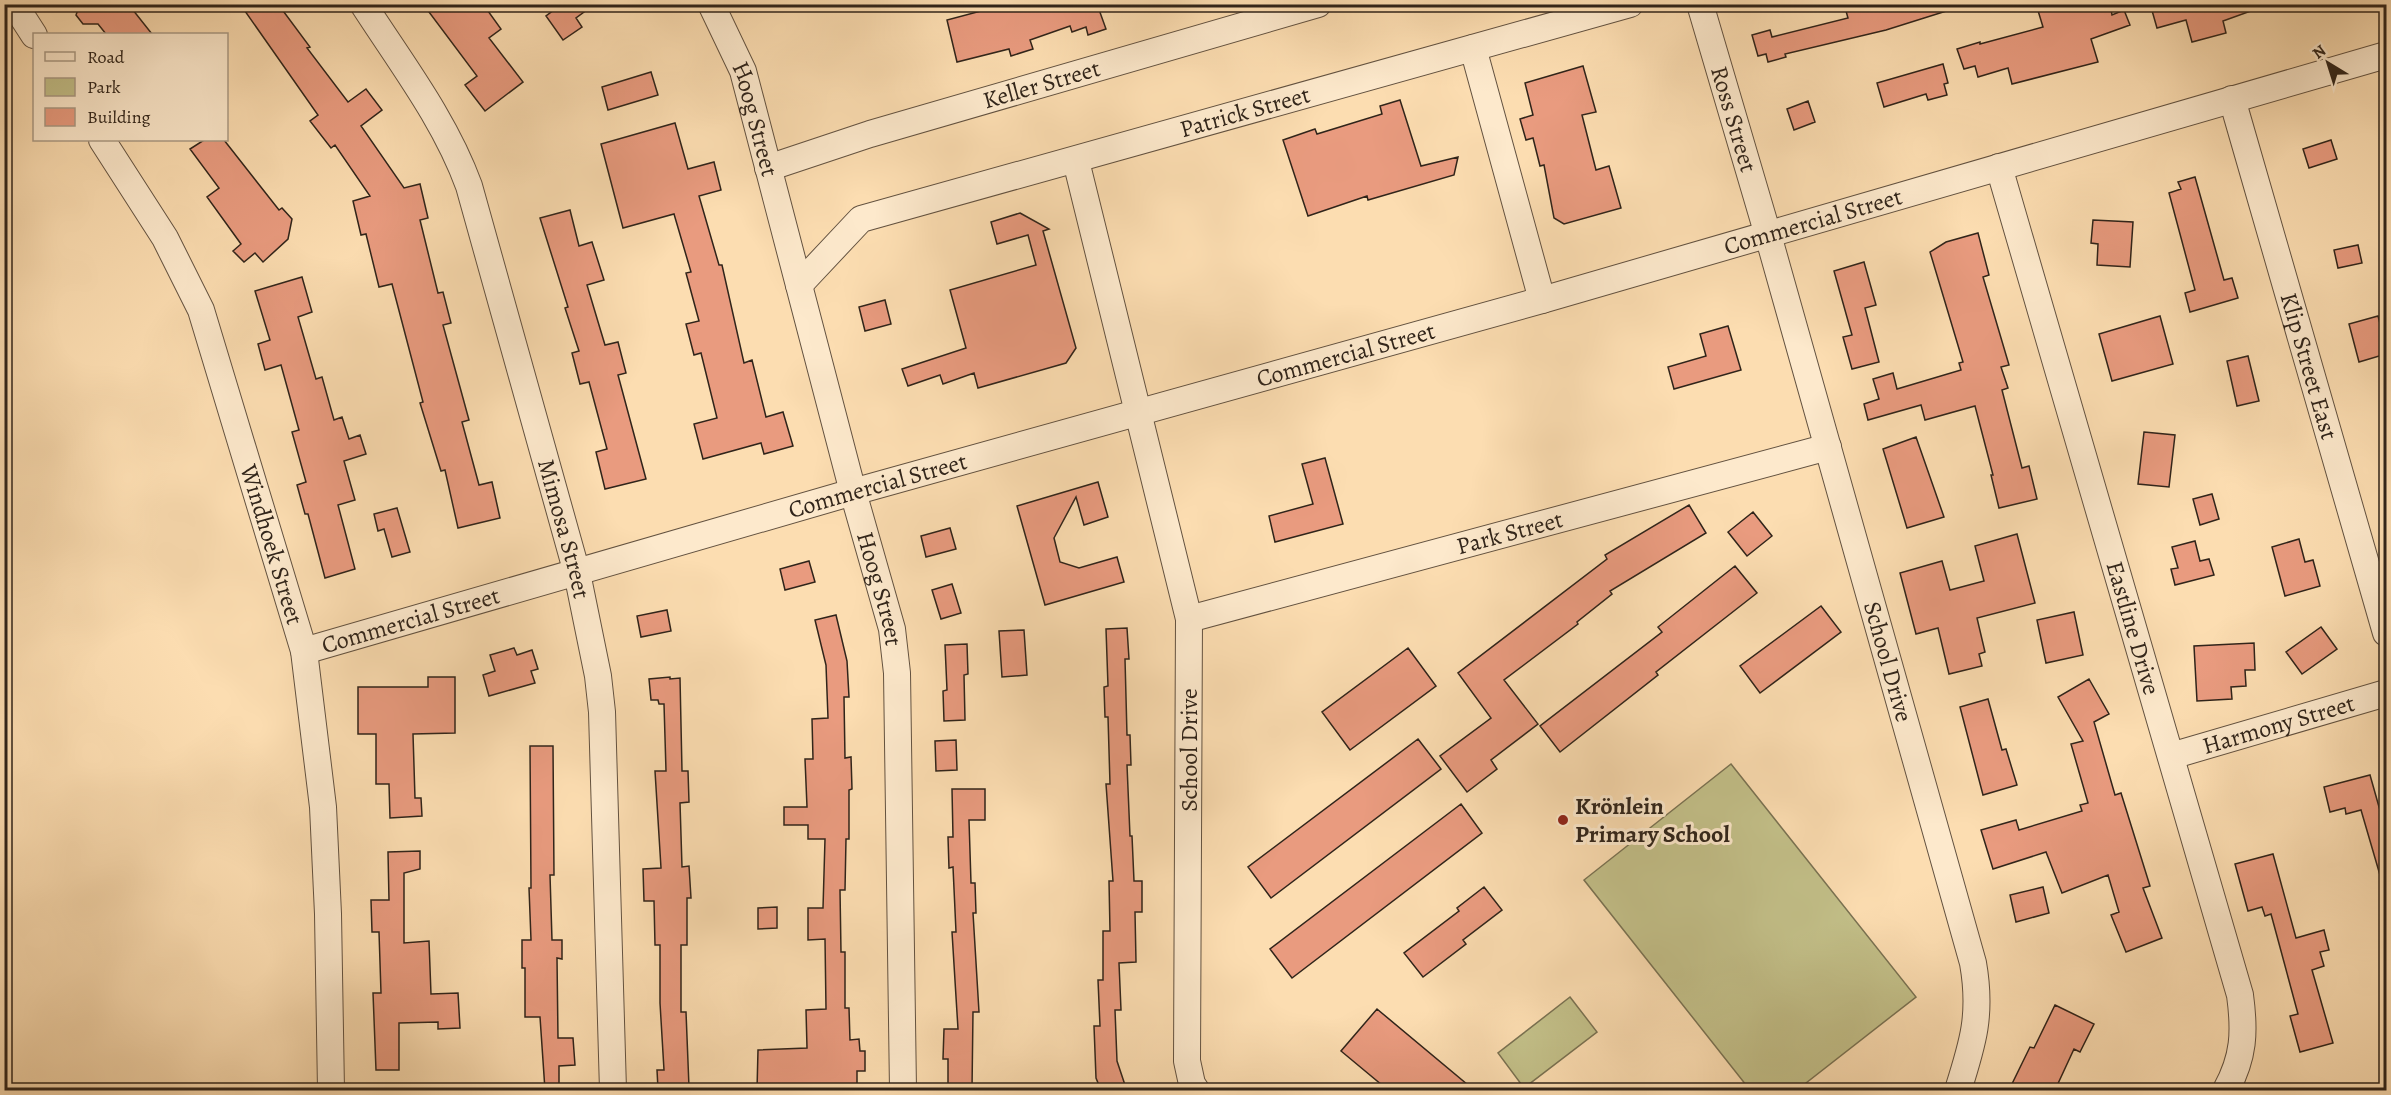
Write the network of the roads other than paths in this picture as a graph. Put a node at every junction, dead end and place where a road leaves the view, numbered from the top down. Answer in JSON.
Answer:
{"nodes":[{"id":1,"x":14,"y":4,"type":"edge"},
{"id":2,"x":363,"y":4,"type":"edge"},
{"id":3,"x":711,"y":4,"type":"edge"},
{"id":4,"x":1318,"y":4,"type":"edge"},
{"id":5,"x":1630,"y":4,"type":"edge"},
{"id":6,"x":1700,"y":4,"type":"edge"},
{"id":7,"x":33,"y":33,"type":"edge"},
{"id":8,"x":1473,"y":48,"type":"junction"},
{"id":9,"x":2386,"y":55,"type":"edge"},
{"id":10,"x":2232,"y":99,"type":"junction"},
{"id":11,"x":103,"y":141,"type":"edge"},
{"id":12,"x":1076,"y":161,"type":"junction"},
{"id":13,"x":1999,"y":167,"type":"junction"},
{"id":14,"x":768,"y":168,"type":"junction"},
{"id":15,"x":1768,"y":235,"type":"junction"},
{"id":16,"x":799,"y":285,"type":"junction"},
{"id":17,"x":1542,"y":300,"type":"junction"},
{"id":18,"x":1139,"y":413,"type":"junction"},
{"id":19,"x":1828,"y":447,"type":"junction"},
{"id":20,"x":853,"y":492,"type":"junction"},
{"id":21,"x":577,"y":573,"type":"junction"},
{"id":22,"x":1189,"y":619,"type":"junction"},
{"id":23,"x":2386,"y":633,"type":"edge"},
{"id":24,"x":304,"y":651,"type":"junction"},
{"id":25,"x":2386,"y":693,"type":"edge"},
{"id":26,"x":2171,"y":756,"type":"junction"},
{"id":27,"x":331,"y":1090,"type":"edge"},
{"id":28,"x":613,"y":1090,"type":"edge"},
{"id":29,"x":903,"y":1090,"type":"edge"},
{"id":30,"x":1196,"y":1090,"type":"edge"},
{"id":31,"x":1958,"y":1090,"type":"edge"},
{"id":32,"x":2226,"y":1090,"type":"edge"}],
"edges":[{"from":1,"to":7,"type":"street"},
{"from":2,"to":21,"type":"street","name":"Mimosa Street"},
{"from":3,"to":14,"type":"street","name":"Hoog Street"},
{"from":4,"to":14,"type":"street","name":"Keller Street"},
{"from":5,"to":8,"type":"street","name":"Patrick Street"},
{"from":6,"to":15,"type":"street","name":"Ross Street"},
{"from":8,"to":12,"type":"street","name":"Patrick Street"},
{"from":8,"to":17,"type":"street"},
{"from":9,"to":10,"type":"street","name":"Commercial Street"},
{"from":10,"to":13,"type":"street","name":"Commercial Street"},
{"from":10,"to":23,"type":"street","name":"Klip Street East"},
{"from":11,"to":24,"type":"street","name":"Windhoek Street"},
{"from":12,"to":16,"type":"street","name":"Patrick Street"},
{"from":12,"to":18,"type":"street","name":"School Drive"},
{"from":13,"to":15,"type":"street","name":"Commercial Street"},
{"from":13,"to":26,"type":"street","name":"Eastline Drive"},
{"from":14,"to":16,"type":"street","name":"Hoog Street"},
{"from":15,"to":17,"type":"street","name":"Commercial Street"},
{"from":15,"to":19,"type":"street","name":"School Drive"},
{"from":16,"to":20,"type":"street","name":"Hoog Street"},
{"from":17,"to":18,"type":"street","name":"Commercial Street"},
{"from":18,"to":20,"type":"street","name":"Commercial Street"},
{"from":18,"to":22,"type":"street","name":"School Drive"},
{"from":19,"to":22,"type":"street","name":"Park Street"},
{"from":19,"to":31,"type":"street","name":"School Drive"},
{"from":20,"to":21,"type":"street","name":"Commercial Street"},
{"from":20,"to":29,"type":"street","name":"Hoog Street"},
{"from":21,"to":24,"type":"street","name":"Commercial Street"},
{"from":21,"to":28,"type":"street","name":"Mimosa Street"},
{"from":22,"to":30,"type":"street","name":"School Drive"},
{"from":24,"to":27,"type":"street","name":"Windhoek Street"},
{"from":25,"to":26,"type":"street","name":"Harmony Street"},
{"from":26,"to":32,"type":"street","name":"Eastline Drive"}]}
